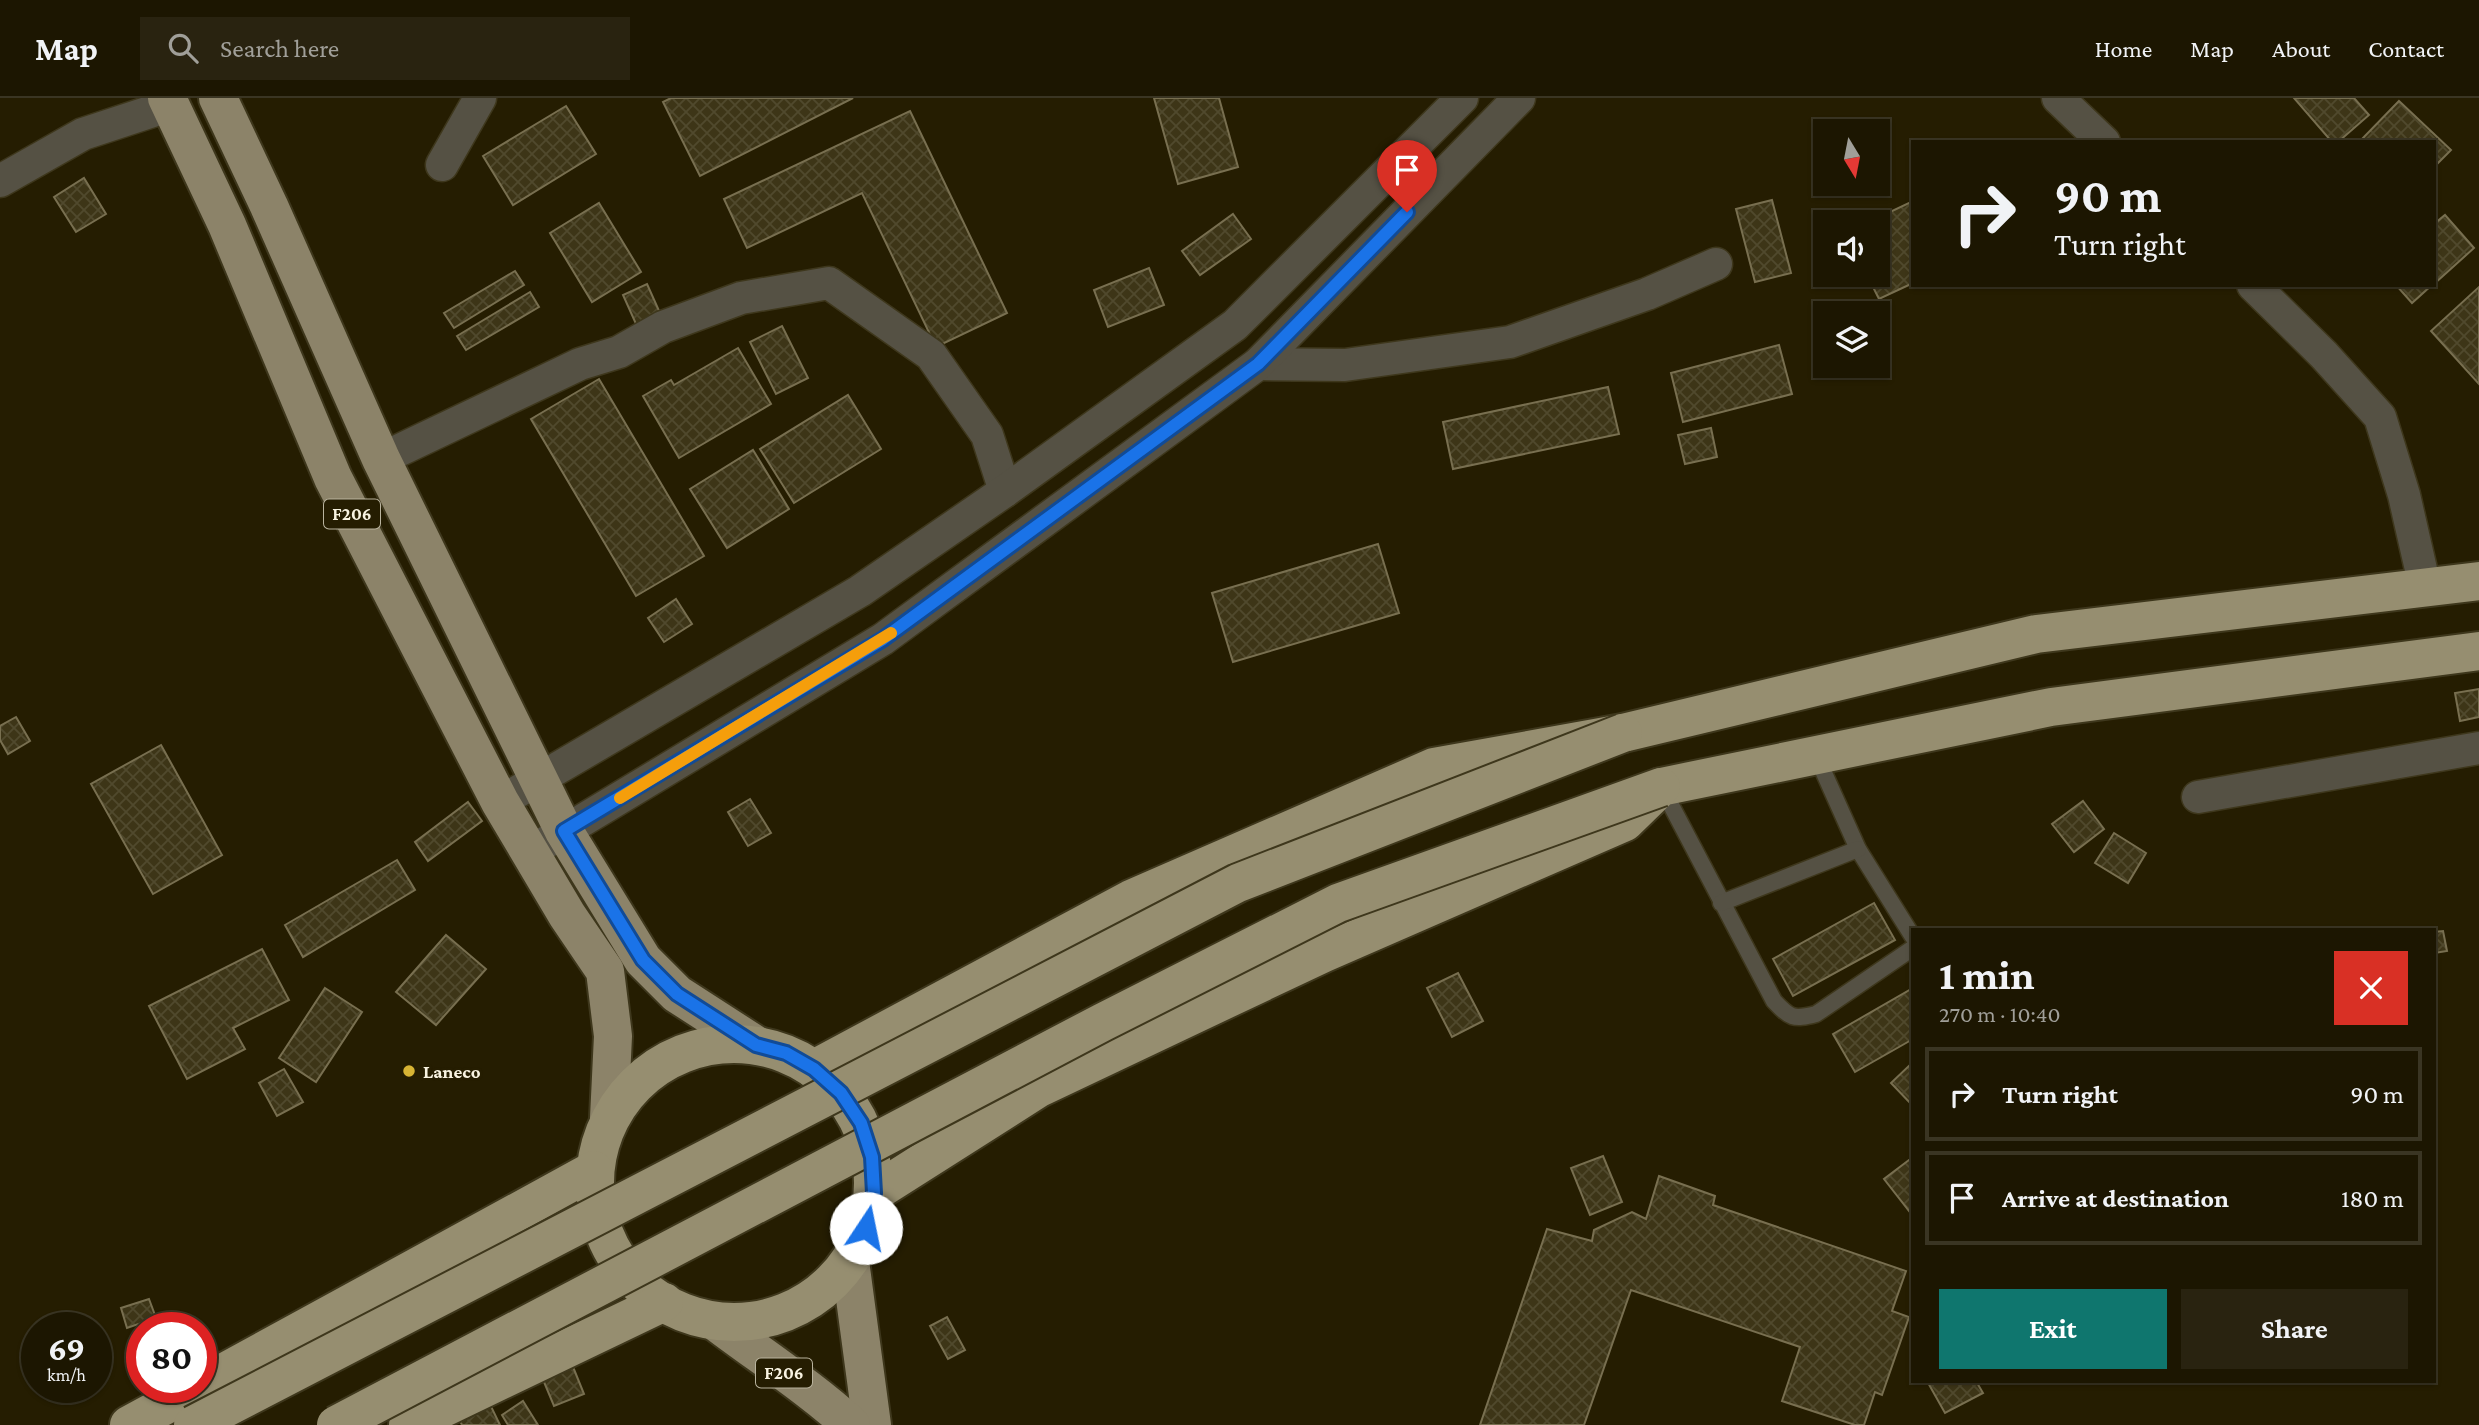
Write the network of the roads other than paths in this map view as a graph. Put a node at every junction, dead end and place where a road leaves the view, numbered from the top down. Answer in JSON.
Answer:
{"nodes":[{"id":1,"x":218,"y":98,"type":"edge"},
{"id":2,"x":481,"y":98,"type":"edge"},
{"id":3,"x":1462,"y":98,"type":"edge"},
{"id":4,"x":1519,"y":98,"type":"edge"},
{"id":5,"x":2058,"y":98,"type":"edge"},
{"id":6,"x":169,"y":102,"type":"edge"},
{"id":7,"x":2102,"y":140,"type":"edge"},
{"id":8,"x":442,"y":165,"type":"dead end"},
{"id":9,"x":0,"y":181,"type":"edge"},
{"id":10,"x":1716,"y":264,"type":"dead end"},
{"id":11,"x":2255,"y":287,"type":"edge"},
{"id":12,"x":1258,"y":364,"type":"junction"},
{"id":13,"x":381,"y":459,"type":"junction"},
{"id":14,"x":1005,"y":491,"type":"junction"},
{"id":15,"x":2479,"y":581,"type":"edge"},
{"id":16,"x":2425,"y":587,"type":"junction"},
{"id":17,"x":2479,"y":651,"type":"edge"},
{"id":18,"x":1623,"y":733,"type":"junction"},
{"id":19,"x":2479,"y":748,"type":"edge"},
{"id":20,"x":1816,"y":755,"type":"junction"},
{"id":21,"x":538,"y":780,"type":"junction"},
{"id":22,"x":1661,"y":787,"type":"junction"},
{"id":23,"x":2198,"y":797,"type":"dead end"},
{"id":24,"x":500,"y":802,"type":"junction"},
{"id":25,"x":564,"y":831,"type":"junction"},
{"id":26,"x":1858,"y":849,"type":"junction"},
{"id":27,"x":530,"y":852,"type":"junction"},
{"id":28,"x":1721,"y":903,"type":"junction"},
{"id":29,"x":1911,"y":934,"type":"edge"},
{"id":30,"x":1911,"y":949,"type":"edge"},
{"id":31,"x":756,"y":1045,"type":"junction"},
{"id":32,"x":814,"y":1069,"type":"junction"},
{"id":33,"x":609,"y":1118,"type":"junction"},
{"id":34,"x":594,"y":1170,"type":"junction"},
{"id":35,"x":874,"y":1193,"type":"junction"},
{"id":36,"x":850,"y":1261,"type":"junction"},
{"id":37,"x":664,"y":1303,"type":"junction"},
{"id":38,"x":716,"y":1322,"type":"junction"},
{"id":39,"x":217,"y":1377,"type":"edge"},
{"id":40,"x":170,"y":1403,"type":"edge"},
{"id":41,"x":129,"y":1425,"type":"edge"},
{"id":42,"x":193,"y":1425,"type":"edge"},
{"id":43,"x":336,"y":1425,"type":"edge"},
{"id":44,"x":408,"y":1425,"type":"edge"},
{"id":45,"x":851,"y":1425,"type":"edge"},
{"id":46,"x":872,"y":1425,"type":"edge"}],
"edges":[{"from":1,"to":13,"type":"main road","number":"F206"},
{"from":2,"to":8,"type":"street"},
{"from":3,"to":14,"type":"street"},
{"from":4,"to":12,"type":"street"},
{"from":5,"to":7,"type":"street"},
{"from":6,"to":9,"type":"street"},
{"from":6,"to":24,"type":"main road","number":"F206"},
{"from":10,"to":12,"type":"street"},
{"from":11,"to":16,"type":"street"},
{"from":12,"to":25,"type":"street"},
{"from":13,"to":14,"type":"street"},
{"from":13,"to":21,"type":"main road","number":"F206"},
{"from":14,"to":21,"type":"street"},
{"from":15,"to":16,"type":"highway"},
{"from":16,"to":18,"type":"highway"},
{"from":17,"to":20,"type":"highway"},
{"from":18,"to":32,"type":"highway"},
{"from":18,"to":42,"type":"highway","bridge":true},
{"from":19,"to":23,"type":"street"},
{"from":20,"to":22,"type":"highway"},
{"from":20,"to":26,"type":"lane"},
{"from":21,"to":24,"type":"street"},
{"from":21,"to":25,"type":"main road","number":"F206"},
{"from":22,"to":28,"type":"lane"},
{"from":22,"to":35,"type":"highway"},
{"from":22,"to":43,"type":"highway","bridge":true},
{"from":24,"to":27,"type":"main road","number":"F206"},
{"from":25,"to":27,"type":"street"},
{"from":25,"to":31,"type":"main road","number":"F206"},
{"from":26,"to":28,"type":"lane"},
{"from":26,"to":29,"type":"lane"},
{"from":27,"to":33,"type":"main road","number":"F206"},
{"from":28,"to":30,"type":"lane"},
{"from":31,"to":32,"type":"highway"},
{"from":31,"to":33,"type":"highway"},
{"from":32,"to":35,"type":"highway"},
{"from":33,"to":34,"type":"highway"},
{"from":34,"to":37,"type":"highway"},
{"from":34,"to":39,"type":"highway"},
{"from":35,"to":36,"type":"highway"},
{"from":36,"to":38,"type":"highway"},
{"from":36,"to":46,"type":"main road"},
{"from":37,"to":38,"type":"highway"},
{"from":37,"to":44,"type":"highway"},
{"from":38,"to":45,"type":"main road","number":"F206"},
{"from":40,"to":41,"type":"highway"}]}
